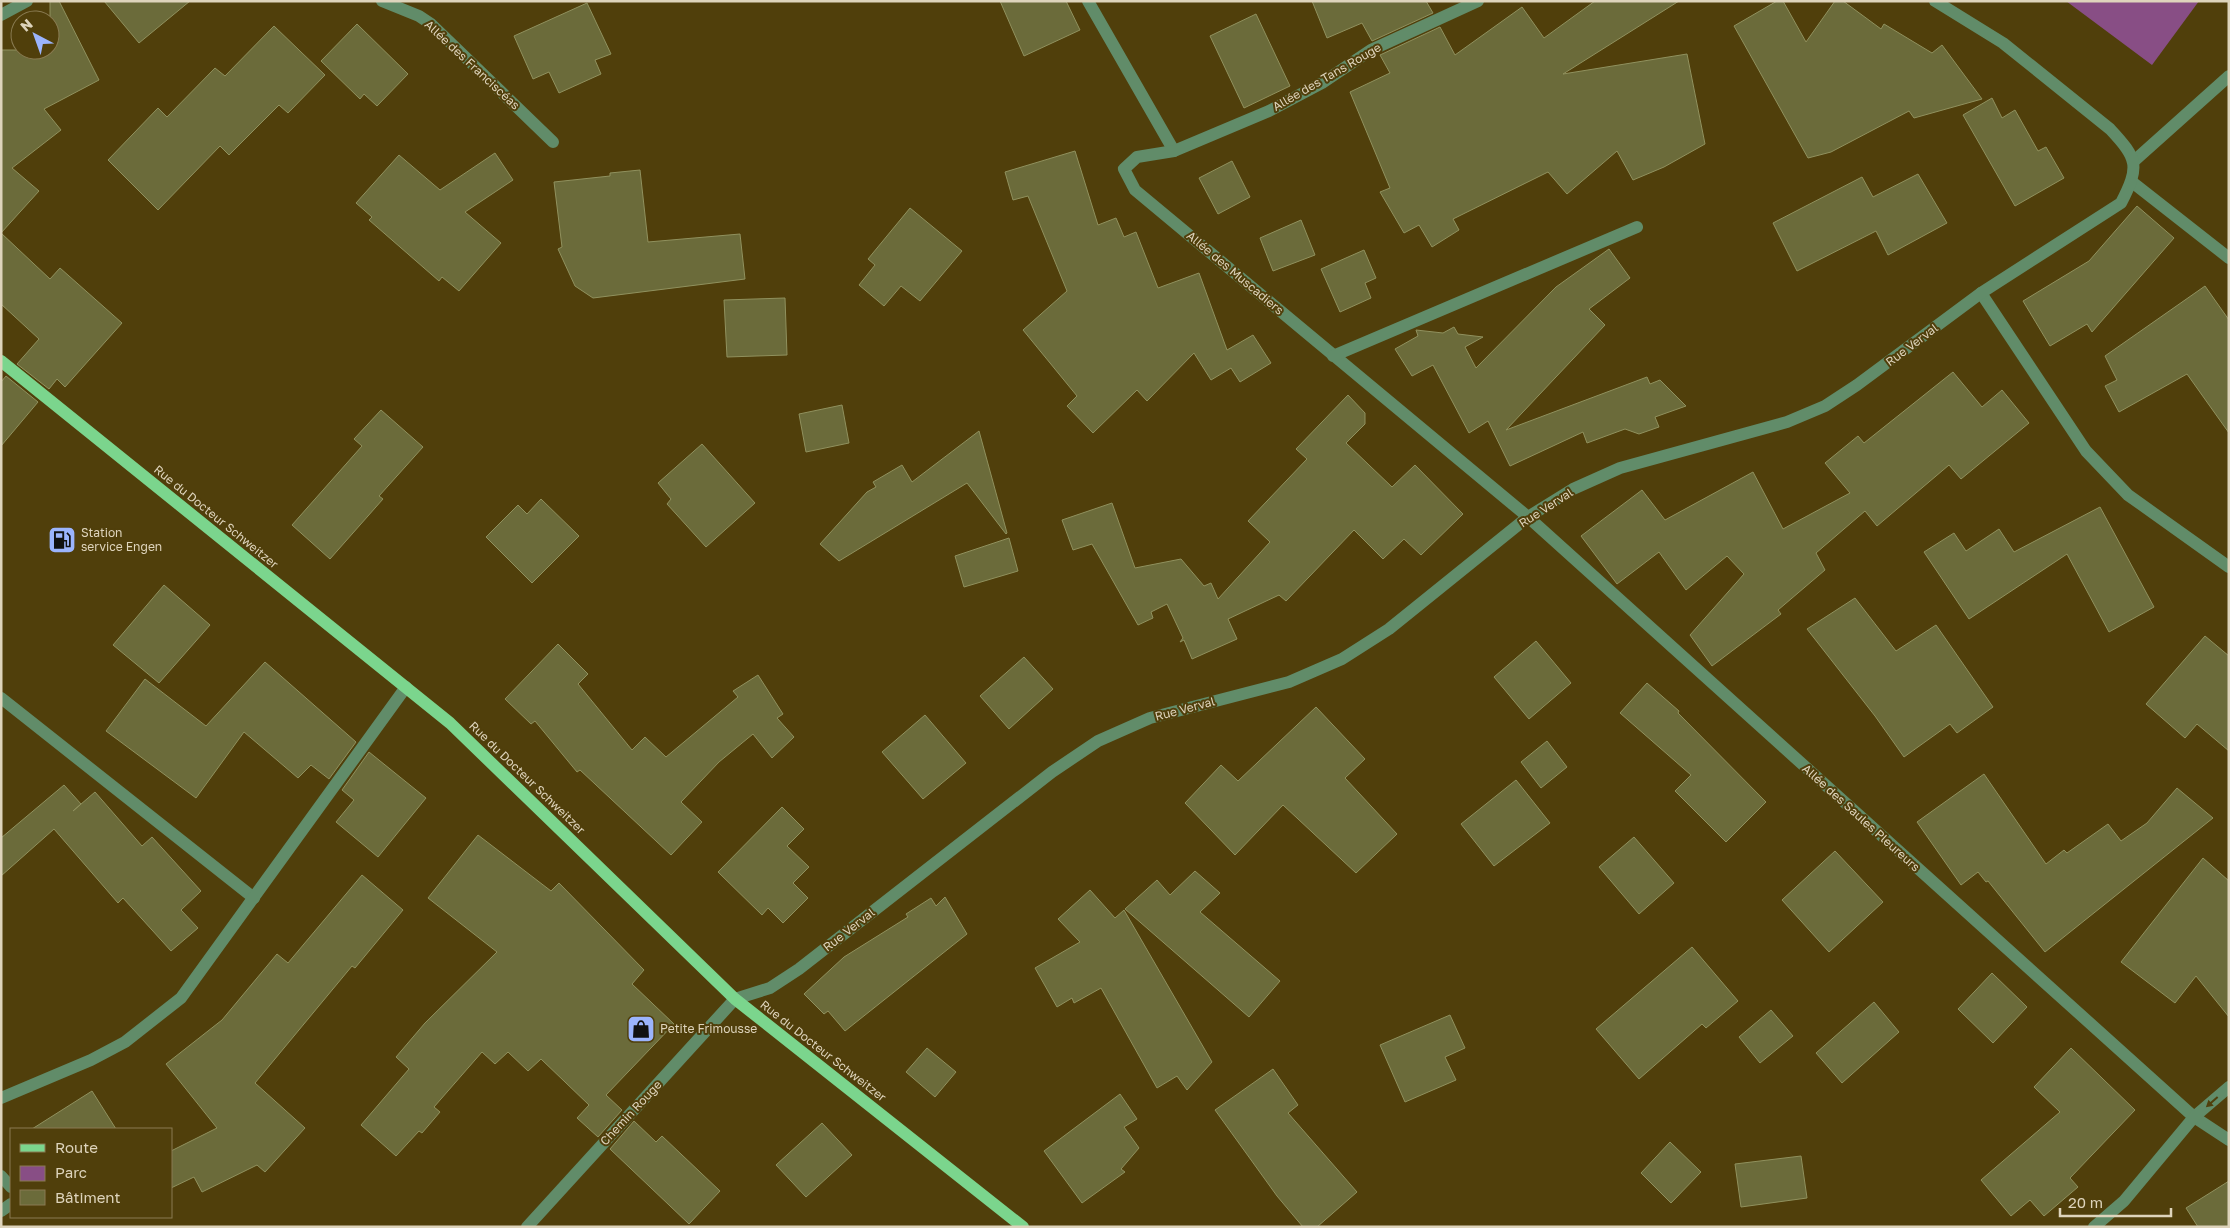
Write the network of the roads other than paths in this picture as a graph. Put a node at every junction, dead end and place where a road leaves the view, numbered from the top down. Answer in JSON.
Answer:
{"nodes":[{"id":1,"x":27,"y":1,"type":"edge"},
{"id":2,"x":382,"y":1,"type":"edge"},
{"id":3,"x":1088,"y":1,"type":"edge"},
{"id":4,"x":1478,"y":1,"type":"edge"},
{"id":5,"x":1935,"y":1,"type":"edge"},
{"id":6,"x":1,"y":15,"type":"edge"},
{"id":7,"x":2229,"y":76,"type":"edge"},
{"id":8,"x":553,"y":142,"type":"dead end"},
{"id":9,"x":1174,"y":151,"type":"junction"},
{"id":10,"x":2134,"y":161,"type":"junction"},
{"id":11,"x":2132,"y":182,"type":"junction"},
{"id":12,"x":1638,"y":227,"type":"dead end"},
{"id":13,"x":2229,"y":258,"type":"edge"},
{"id":14,"x":1981,"y":293,"type":"junction"},
{"id":15,"x":1333,"y":356,"type":"junction"},
{"id":16,"x":1,"y":361,"type":"edge"},
{"id":17,"x":1528,"y":518,"type":"junction"},
{"id":18,"x":2229,"y":566,"type":"edge"},
{"id":19,"x":406,"y":688,"type":"junction"},
{"id":20,"x":1,"y":698,"type":"edge"},
{"id":21,"x":254,"y":898,"type":"junction"},
{"id":22,"x":735,"y":1000,"type":"junction"},
{"id":23,"x":2229,"y":1087,"type":"edge"},
{"id":24,"x":1,"y":1098,"type":"edge"},
{"id":25,"x":2194,"y":1117,"type":"junction"},
{"id":26,"x":2229,"y":1140,"type":"edge"},
{"id":27,"x":1,"y":1176,"type":"edge"},
{"id":28,"x":10,"y":1186,"type":"edge"},
{"id":29,"x":527,"y":1227,"type":"edge"},
{"id":30,"x":1023,"y":1227,"type":"edge"},
{"id":31,"x":2094,"y":1227,"type":"edge"}],
"edges":[{"from":1,"to":6,"type":"street"},
{"from":2,"to":8,"type":"street","name":"Allée des Franciscéas"},
{"from":3,"to":9,"type":"street"},
{"from":4,"to":9,"type":"street","name":"Allée des Tans Rouge"},
{"from":5,"to":10,"type":"street"},
{"from":7,"to":10,"type":"street"},
{"from":9,"to":15,"type":"street","name":"Allée des Muscadiers"},
{"from":10,"to":11,"type":"street","name":"Rue Verval"},
{"from":11,"to":13,"type":"street"},
{"from":11,"to":14,"type":"street","name":"Rue Verval"},
{"from":12,"to":15,"type":"street"},
{"from":14,"to":17,"type":"street","name":"Rue Verval"},
{"from":14,"to":18,"type":"street"},
{"from":15,"to":17,"type":"street","name":"Allée des Muscadiers"},
{"from":16,"to":19,"type":"main road","name":"Rue du Docteur Schweitzer"},
{"from":17,"to":22,"type":"street","name":"Rue Verval"},
{"from":17,"to":25,"type":"street","name":"Allée des Saules Pleureurs"},
{"from":19,"to":21,"type":"street"},
{"from":19,"to":22,"type":"main road","name":"Rue du Docteur Schweitzer"},
{"from":20,"to":21,"type":"street"},
{"from":21,"to":24,"type":"street"},
{"from":22,"to":29,"type":"street","name":"Chemin Rouge"},
{"from":22,"to":30,"type":"main road","name":"Rue du Docteur Schweitzer"},
{"from":23,"to":25,"type":"street","one_way":true},
{"from":25,"to":26,"type":"street","name":"Allée des Saules Pleureurs"},
{"from":25,"to":31,"type":"street"},
{"from":27,"to":28,"type":"street"}]}
